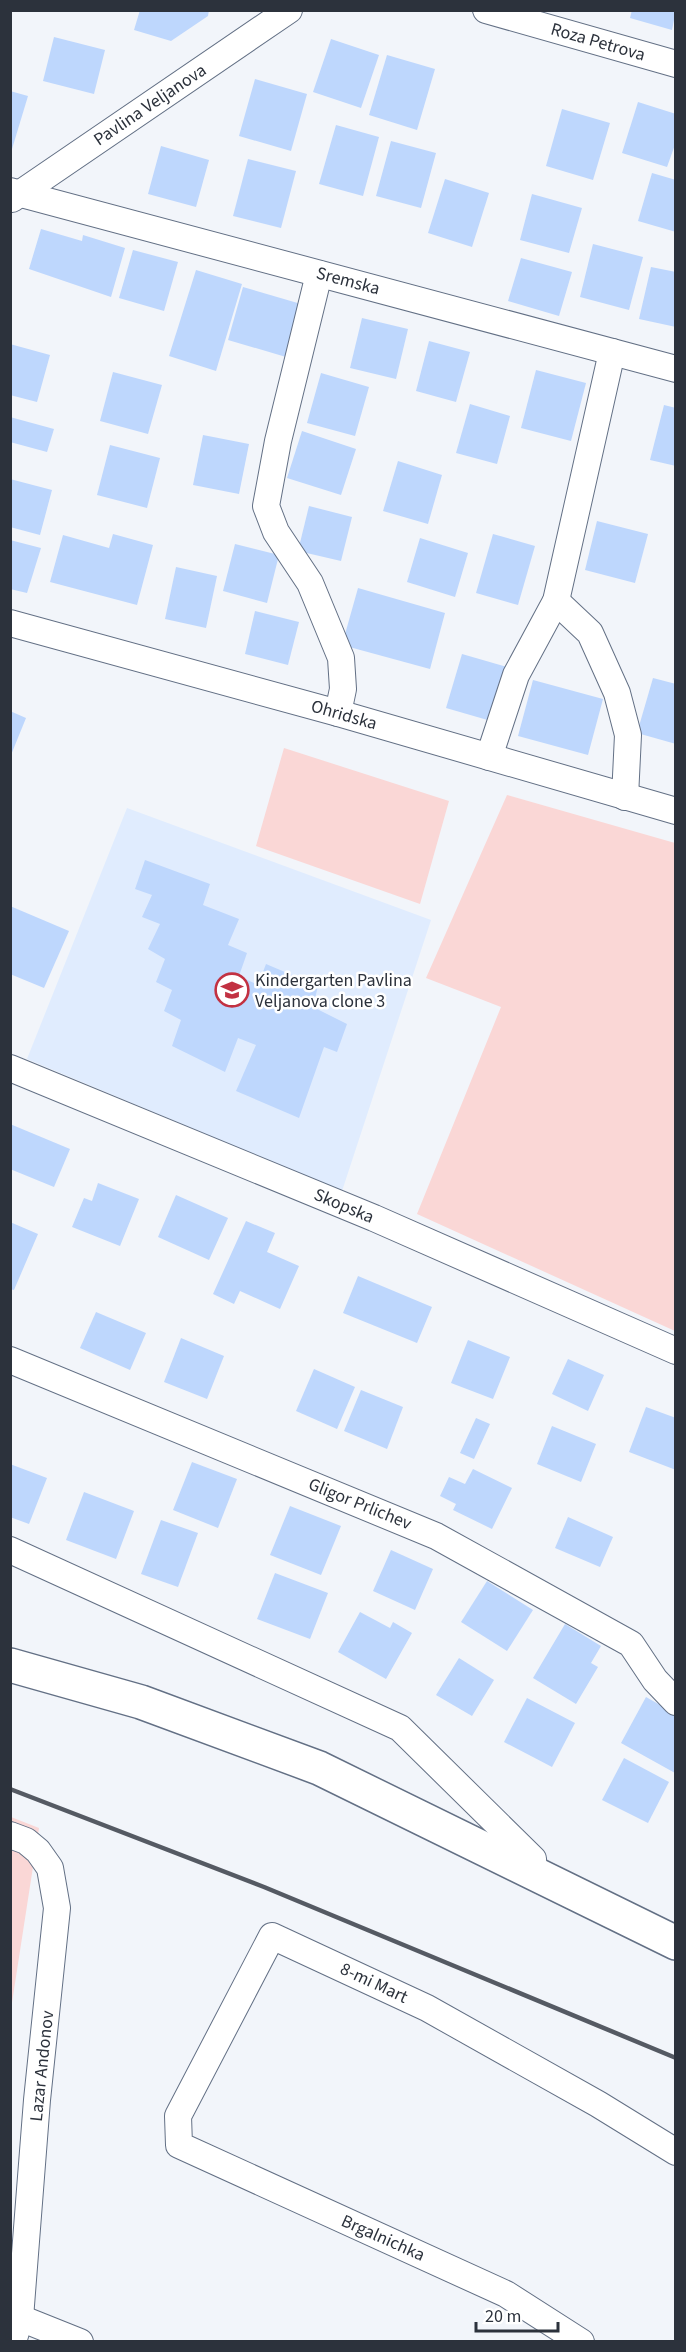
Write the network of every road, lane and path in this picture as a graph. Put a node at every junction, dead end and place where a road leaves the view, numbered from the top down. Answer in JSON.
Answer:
{"nodes":[{"id":1,"x":289,"y":10,"type":"edge"},
{"id":2,"x":486,"y":10,"type":"edge"},
{"id":3,"x":675,"y":64,"type":"edge"},
{"id":4,"x":14,"y":195,"type":"edge"},
{"id":5,"x":320,"y":274,"type":"junction"},
{"id":6,"x":612,"y":352,"type":"junction"},
{"id":7,"x":675,"y":369,"type":"edge"},
{"id":8,"x":556,"y":601,"type":"junction"},
{"id":9,"x":10,"y":623,"type":"edge"},
{"id":10,"x":338,"y":713,"type":"junction"},
{"id":11,"x":489,"y":757,"type":"junction"},
{"id":12,"x":625,"y":796,"type":"junction"},
{"id":13,"x":675,"y":811,"type":"edge"},
{"id":14,"x":10,"y":1068,"type":"edge"},
{"id":15,"x":675,"y":1351,"type":"edge"},
{"id":16,"x":10,"y":1360,"type":"edge"},
{"id":17,"x":10,"y":1550,"type":"edge"},
{"id":18,"x":10,"y":1665,"type":"edge"},
{"id":19,"x":675,"y":1702,"type":"edge"},
{"id":20,"x":10,"y":1835,"type":"edge"},
{"id":21,"x":534,"y":1874,"type":"junction"},
{"id":22,"x":675,"y":1943,"type":"edge"},
{"id":23,"x":179,"y":2145,"type":"joint"},
{"id":24,"x":675,"y":2152,"type":"edge"},
{"id":25,"x":16,"y":2330,"type":"edge"},
{"id":26,"x":80,"y":2342,"type":"edge"},
{"id":27,"x":581,"y":2342,"type":"edge"}],
"edges":[{"from":1,"to":4,"type":"street","name":"Pavlina Veljanova"},
{"from":2,"to":3,"type":"street","name":"Roza Petrova"},
{"from":4,"to":5,"type":"street","name":"Sremska"},
{"from":5,"to":6,"type":"street","name":"Sremska"},
{"from":5,"to":10,"type":"street"},
{"from":6,"to":7,"type":"street","name":"Sremska"},
{"from":6,"to":8,"type":"street"},
{"from":8,"to":11,"type":"street"},
{"from":8,"to":12,"type":"street"},
{"from":9,"to":10,"type":"street","name":"Ohridska"},
{"from":10,"to":11,"type":"street","name":"Ohridska"},
{"from":11,"to":12,"type":"street","name":"Ohridska"},
{"from":12,"to":13,"type":"street","name":"Ohridska"},
{"from":14,"to":15,"type":"street","name":"Skopska"},
{"from":16,"to":19,"type":"street","name":"Gligor Prlichev"},
{"from":17,"to":21,"type":"street"},
{"from":18,"to":21,"type":"street"},
{"from":20,"to":25,"type":"street","name":"Lazar Andonov"},
{"from":21,"to":22,"type":"street"},
{"from":23,"to":24,"type":"street","name":"8-mi Mart"},
{"from":23,"to":27,"type":"street","name":"Brgalnichka"},
{"from":25,"to":26,"type":"street","name":"Lazar Andonov"}]}
